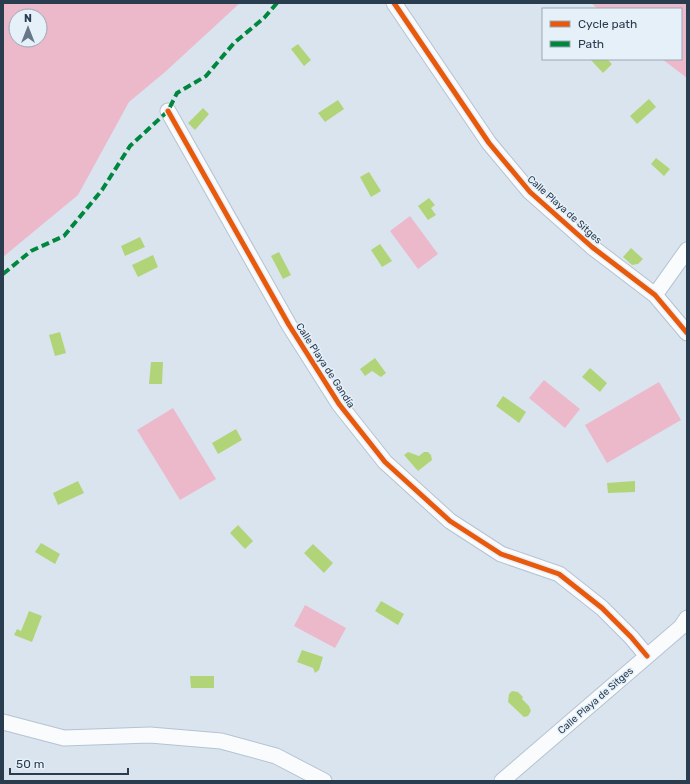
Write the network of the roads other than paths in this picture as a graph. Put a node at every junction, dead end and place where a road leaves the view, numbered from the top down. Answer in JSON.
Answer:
{"nodes":[{"id":1,"x":394,"y":3,"type":"edge"},
{"id":2,"x":168,"y":110,"type":"dead end"},
{"id":3,"x":687,"y":250,"type":"edge"},
{"id":4,"x":655,"y":295,"type":"junction"},
{"id":5,"x":687,"y":333,"type":"edge"},
{"id":6,"x":687,"y":618,"type":"edge"},
{"id":7,"x":647,"y":656,"type":"junction"},
{"id":8,"x":3,"y":722,"type":"edge"},
{"id":9,"x":324,"y":781,"type":"edge"},
{"id":10,"x":502,"y":781,"type":"edge"}],
"edges":[{"from":1,"to":4,"type":"street","name":"Calle Playa de Sitges"},
{"from":2,"to":7,"type":"street","name":"Calle Playa de Gandía"},
{"from":3,"to":4,"type":"street"},
{"from":4,"to":5,"type":"street","name":"Calle Playa de Sitges"},
{"from":6,"to":7,"type":"street","name":"Calle Playa de Sitges"},
{"from":7,"to":10,"type":"street","name":"Calle Playa de Sitges"},
{"from":8,"to":9,"type":"street"}]}
